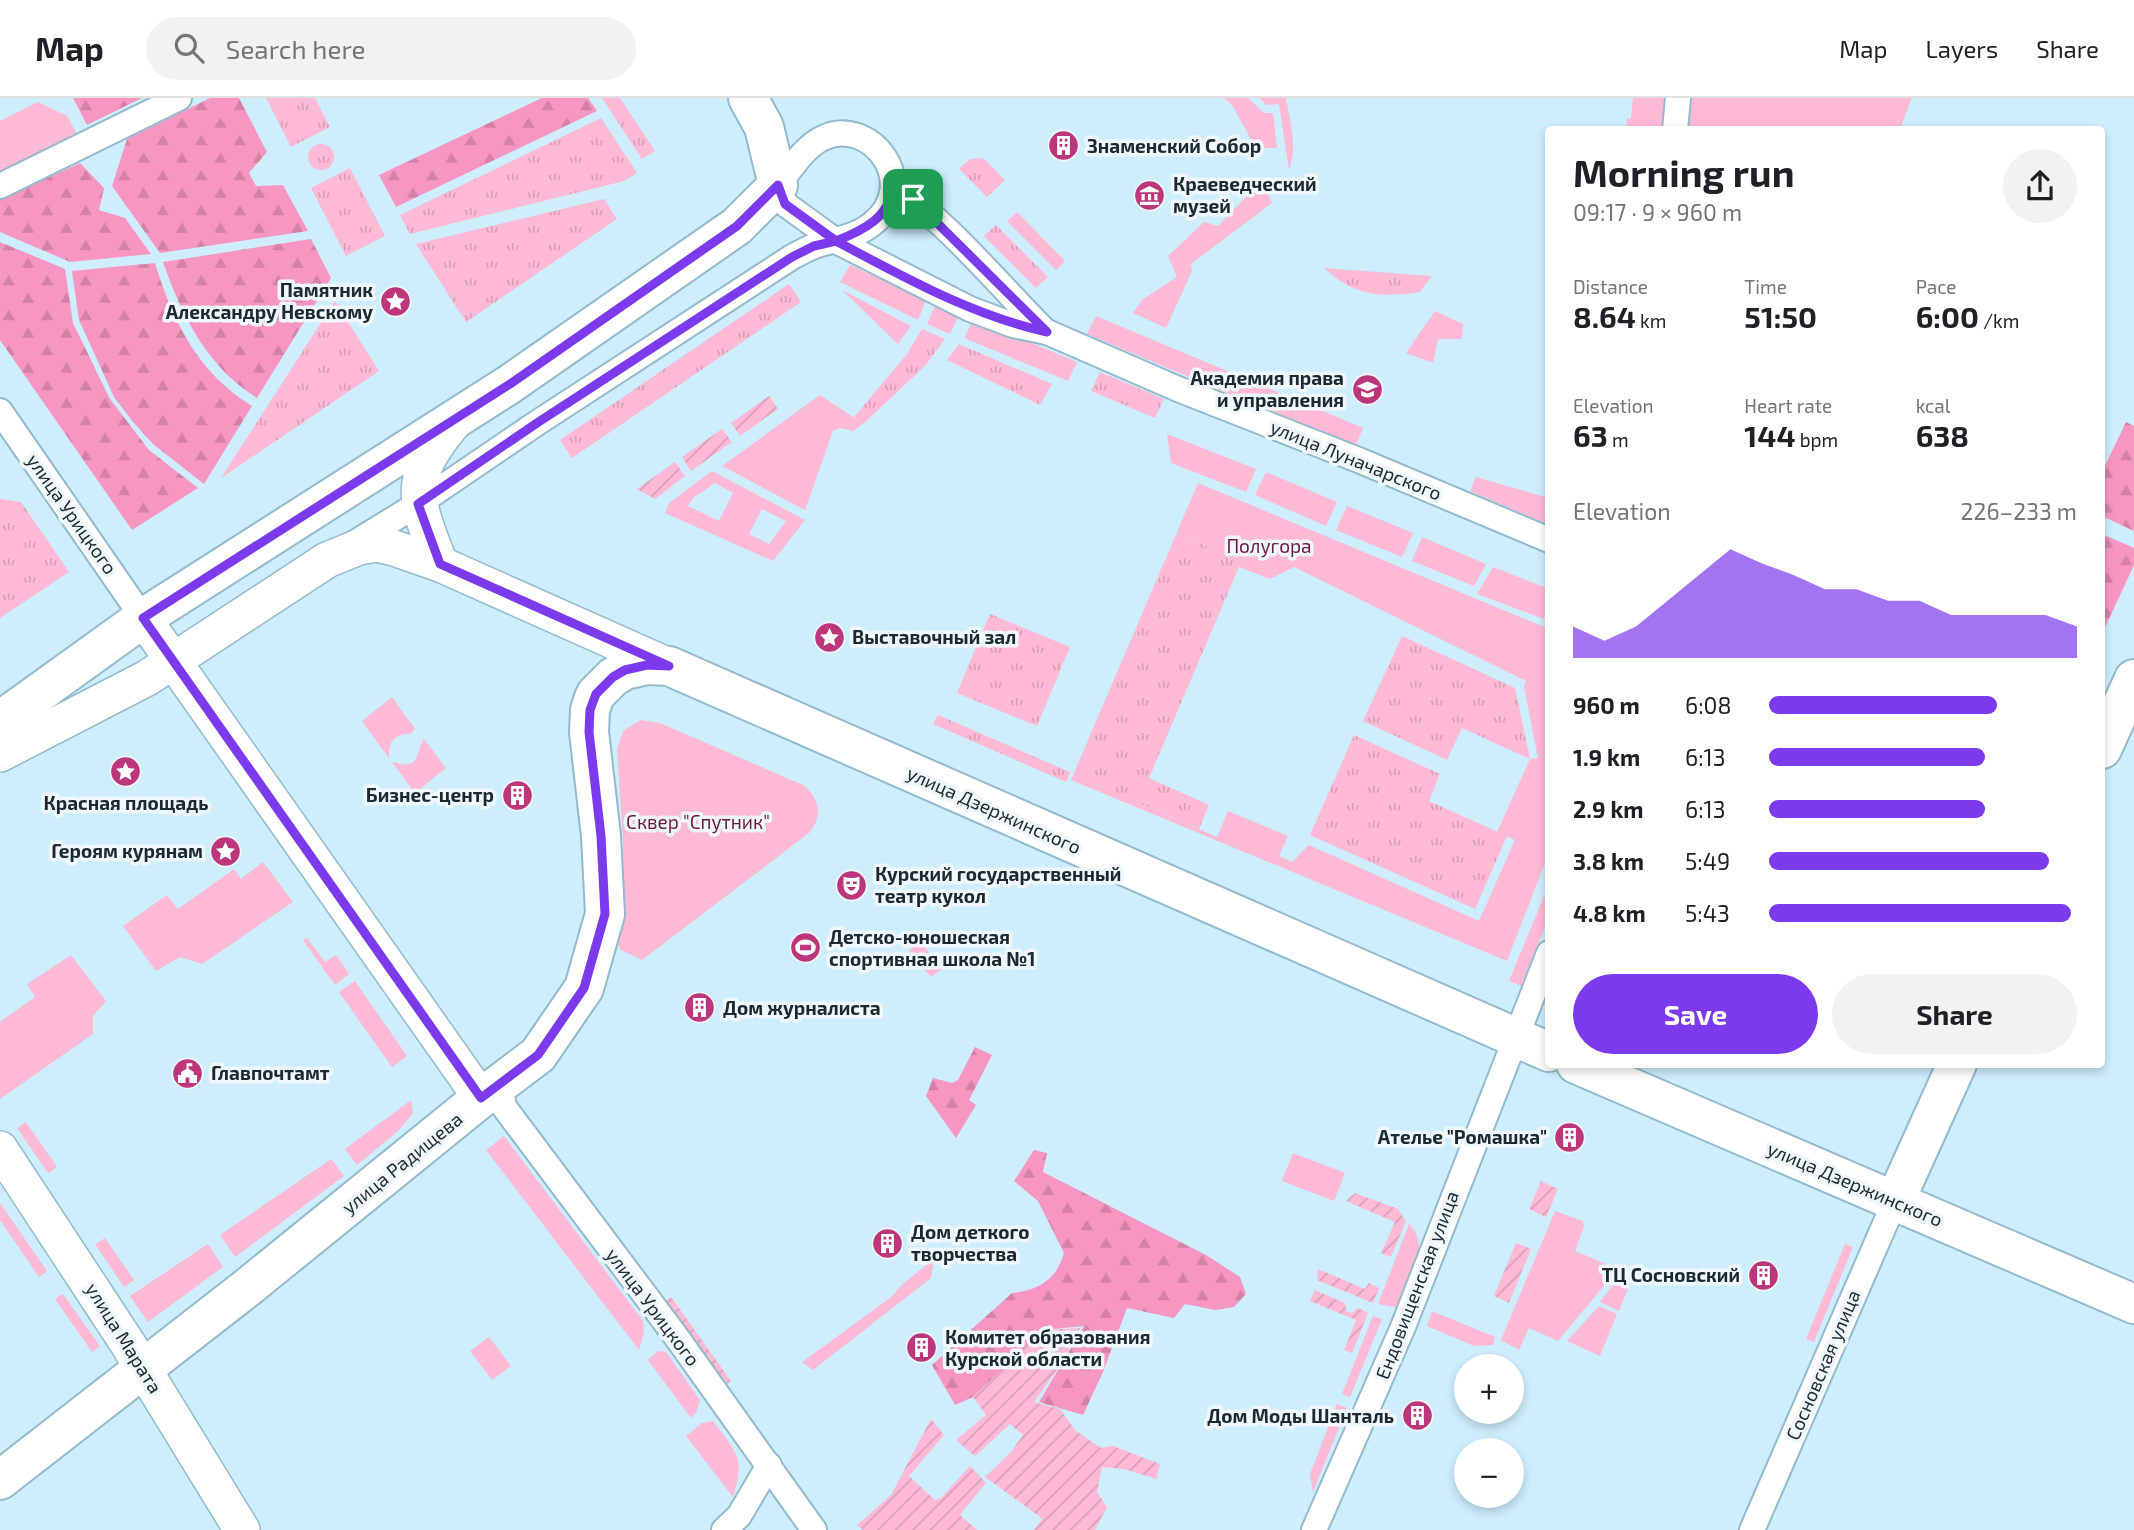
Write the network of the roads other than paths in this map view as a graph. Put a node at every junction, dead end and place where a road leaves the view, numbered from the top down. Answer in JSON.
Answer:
{"nodes":[{"id":1,"x":178,"y":98,"type":"edge"},
{"id":2,"x":748,"y":98,"type":"edge"},
{"id":3,"x":1678,"y":98,"type":"edge"},
{"id":4,"x":1675,"y":126,"type":"edge"},
{"id":5,"x":778,"y":185,"type":"junction"},
{"id":6,"x":894,"y":185,"type":"junction"},
{"id":7,"x":0,"y":186,"type":"edge"},
{"id":8,"x":836,"y":241,"type":"junction"},
{"id":9,"x":1047,"y":332,"type":"junction"},
{"id":10,"x":0,"y":411,"type":"edge"},
{"id":11,"x":456,"y":419,"type":"junction"},
{"id":12,"x":418,"y":504,"type":"junction"},
{"id":13,"x":1545,"y":538,"type":"edge"},
{"id":14,"x":327,"y":560,"type":"junction"},
{"id":15,"x":440,"y":564,"type":"junction"},
{"id":16,"x":143,"y":618,"type":"junction"},
{"id":17,"x":173,"y":660,"type":"junction"},
{"id":18,"x":669,"y":666,"type":"junction"},
{"id":19,"x":2134,"y":679,"type":"edge"},
{"id":20,"x":0,"y":721,"type":"edge"},
{"id":21,"x":2105,"y":742,"type":"edge"},
{"id":22,"x":0,"y":754,"type":"edge"},
{"id":23,"x":1545,"y":963,"type":"edge"},
{"id":24,"x":1514,"y":1037,"type":"junction"},
{"id":25,"x":1545,"y":1050,"type":"edge"},
{"id":26,"x":1585,"y":1068,"type":"edge"},
{"id":27,"x":1955,"y":1068,"type":"edge"},
{"id":28,"x":491,"y":1090,"type":"junction"},
{"id":29,"x":0,"y":1149,"type":"edge"},
{"id":30,"x":1895,"y":1201,"type":"junction"},
{"id":31,"x":2134,"y":1304,"type":"edge"},
{"id":32,"x":143,"y":1369,"type":"junction"},
{"id":33,"x":769,"y":1465,"type":"junction"},
{"id":34,"x":0,"y":1480,"type":"edge"},
{"id":35,"x":242,"y":1530,"type":"edge"},
{"id":36,"x":724,"y":1530,"type":"edge"},
{"id":37,"x":814,"y":1530,"type":"edge"},
{"id":38,"x":1314,"y":1530,"type":"edge"},
{"id":39,"x":1752,"y":1530,"type":"edge"}],
"edges":[{"from":1,"to":7,"type":"street"},
{"from":2,"to":5,"type":"main road"},
{"from":3,"to":4,"type":"street"},
{"from":5,"to":6,"type":"street"},
{"from":5,"to":8,"type":"street"},
{"from":5,"to":11,"type":"main road"},
{"from":6,"to":8,"type":"street"},
{"from":6,"to":9,"type":"street"},
{"from":8,"to":9,"type":"street"},
{"from":8,"to":12,"type":"street"},
{"from":9,"to":13,"type":"street","name":"улица Луначарского"},
{"from":10,"to":16,"type":"street","name":"улица Урицкого"},
{"from":11,"to":12,"type":"main road"},
{"from":11,"to":16,"type":"main road"},
{"from":12,"to":14,"type":"street"},
{"from":12,"to":15,"type":"main road"},
{"from":14,"to":15,"type":"main road","name":"улица Дзержинского"},
{"from":14,"to":17,"type":"main road","name":"улица Дзержинского"},
{"from":15,"to":18,"type":"main road","name":"улица Дзержинского"},
{"from":16,"to":17,"type":"main road","name":"улица Урицкого"},
{"from":16,"to":20,"type":"main road"},
{"from":17,"to":22,"type":"main road","name":"улица Дзержинского"},
{"from":17,"to":28,"type":"main road","name":"улица Урицкого"},
{"from":18,"to":24,"type":"main road","name":"улица Дзержинского"},
{"from":18,"to":28,"type":"main road","name":"улица Радищева"},
{"from":19,"to":21,"type":"main road"},
{"from":23,"to":24,"type":"street"},
{"from":24,"to":25,"type":"main road","name":"улица Дзержинского"},
{"from":24,"to":38,"type":"street","name":"Ендовищенская улица"},
{"from":26,"to":30,"type":"main road","name":"улица Дзержинского"},
{"from":27,"to":30,"type":"main road"},
{"from":28,"to":32,"type":"main road","name":"улица Радищева"},
{"from":28,"to":33,"type":"street","name":"улица Урицкого"},
{"from":29,"to":32,"type":"main road","name":"улица Марата"},
{"from":30,"to":31,"type":"main road","name":"улица Дзержинского"},
{"from":30,"to":39,"type":"street","name":"Сосновская улица"},
{"from":32,"to":34,"type":"main road","name":"улица Радищева"},
{"from":32,"to":35,"type":"main road","name":"улица Марата"},
{"from":33,"to":36,"type":"street"},
{"from":33,"to":37,"type":"street","name":"улица Урицкого"}]}
